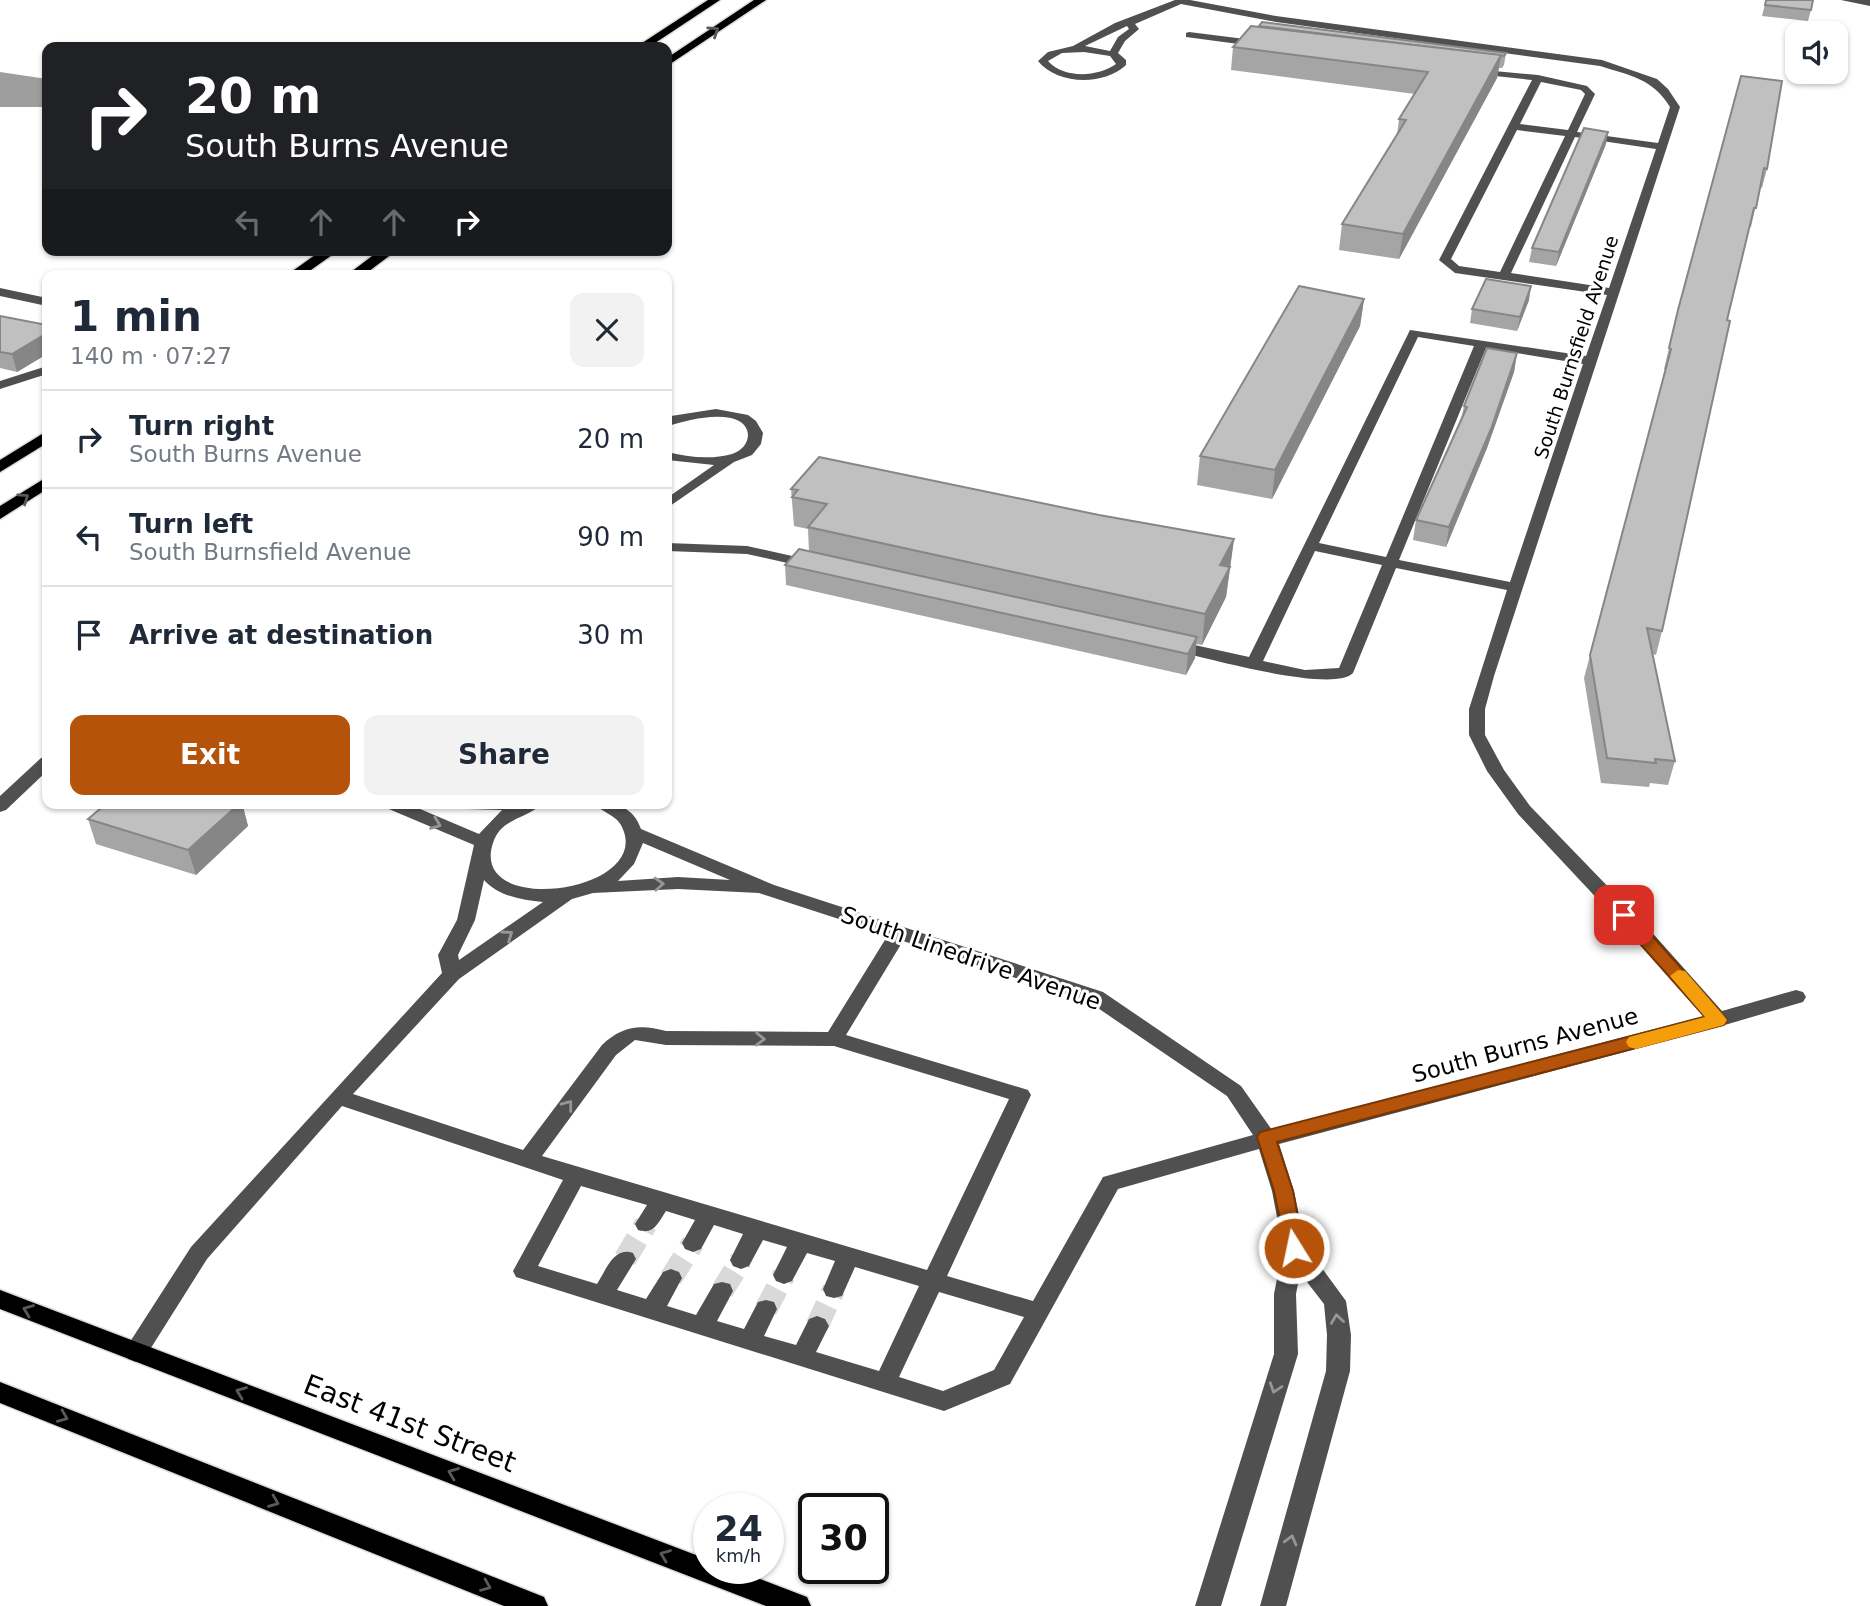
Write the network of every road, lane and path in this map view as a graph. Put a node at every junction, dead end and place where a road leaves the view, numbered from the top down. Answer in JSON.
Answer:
{"nodes":[{"id":1,"x":715,"y":0,"type":"edge"},
{"id":2,"x":761,"y":0,"type":"edge"},
{"id":3,"x":1182,"y":0,"type":"edge"},
{"id":4,"x":1844,"y":0,"type":"edge"},
{"id":5,"x":1870,"y":3,"type":"edge"},
{"id":6,"x":1129,"y":23,"type":"junction"},
{"id":7,"x":1189,"y":35,"type":"dead end"},
{"id":8,"x":650,"y":42,"type":"edge"},
{"id":9,"x":1267,"y":44,"type":"edge"},
{"id":10,"x":1072,"y":49,"type":"junction"},
{"id":11,"x":1113,"y":54,"type":"junction"},
{"id":12,"x":672,"y":60,"type":"edge"},
{"id":13,"x":1471,"y":70,"type":"edge"},
{"id":14,"x":1538,"y":78,"type":"junction"},
{"id":15,"x":1513,"y":126,"type":"junction"},
{"id":16,"x":1572,"y":134,"type":"junction"},
{"id":17,"x":1661,"y":146,"type":"junction"},
{"id":18,"x":323,"y":256,"type":"edge"},
{"id":19,"x":381,"y":256,"type":"edge"},
{"id":20,"x":302,"y":270,"type":"edge"},
{"id":21,"x":361,"y":270,"type":"edge"},
{"id":22,"x":1504,"y":275,"type":"junction"},
{"id":23,"x":0,"y":292,"type":"edge"},
{"id":24,"x":1614,"y":292,"type":"junction"},
{"id":25,"x":42,"y":301,"type":"edge"},
{"id":26,"x":1481,"y":344,"type":"junction"},
{"id":27,"x":1591,"y":361,"type":"junction"},
{"id":28,"x":42,"y":372,"type":"edge"},
{"id":29,"x":0,"y":385,"type":"edge"},
{"id":30,"x":672,"y":420,"type":"edge"},
{"id":31,"x":42,"y":439,"type":"edge"},
{"id":32,"x":672,"y":457,"type":"edge"},
{"id":33,"x":732,"y":458,"type":"junction"},
{"id":34,"x":0,"y":467,"type":"edge"},
{"id":35,"x":42,"y":485,"type":"edge"},
{"id":36,"x":672,"y":500,"type":"edge"},
{"id":37,"x":0,"y":514,"type":"edge"},
{"id":38,"x":1310,"y":546,"type":"junction"},
{"id":39,"x":672,"y":547,"type":"edge"},
{"id":40,"x":1388,"y":563,"type":"junction"},
{"id":41,"x":827,"y":568,"type":"edge"},
{"id":42,"x":1517,"y":588,"type":"junction"},
{"id":43,"x":1161,"y":643,"type":"edge"},
{"id":44,"x":1254,"y":663,"type":"junction"},
{"id":45,"x":42,"y":767,"type":"edge"},
{"id":46,"x":0,"y":806,"type":"edge"},
{"id":47,"x":403,"y":809,"type":"edge"},
{"id":48,"x":519,"y":809,"type":"edge"},
{"id":49,"x":615,"y":809,"type":"edge"},
{"id":50,"x":635,"y":832,"type":"junction"},
{"id":51,"x":482,"y":847,"type":"junction"},
{"id":52,"x":591,"y":888,"type":"junction"},
{"id":53,"x":767,"y":889,"type":"junction"},
{"id":54,"x":565,"y":895,"type":"junction"},
{"id":55,"x":899,"y":932,"type":"junction"},
{"id":56,"x":452,"y":974,"type":"junction"},
{"id":57,"x":1796,"y":997,"type":"dead end"},
{"id":58,"x":1718,"y":1020,"type":"junction"},
{"id":59,"x":834,"y":1040,"type":"junction"},
{"id":60,"x":338,"y":1097,"type":"junction"},
{"id":61,"x":1266,"y":1137,"type":"junction"},
{"id":62,"x":527,"y":1160,"type":"junction"},
{"id":63,"x":576,"y":1176,"type":"junction"},
{"id":64,"x":661,"y":1201,"type":"junction"},
{"id":65,"x":709,"y":1215,"type":"junction"},
{"id":66,"x":646,"y":1224,"type":"tunnel mouth"},
{"id":67,"x":757,"y":1229,"type":"junction"},
{"id":68,"x":801,"y":1242,"type":"junction"},
{"id":69,"x":693,"y":1243,"type":"tunnel mouth"},
{"id":70,"x":1294,"y":1248,"type":"junction"},
{"id":71,"x":849,"y":1256,"type":"junction"},
{"id":72,"x":625,"y":1259,"type":"tunnel mouth"},
{"id":73,"x":741,"y":1260,"type":"tunnel mouth"},
{"id":74,"x":784,"y":1275,"type":"tunnel mouth"},
{"id":75,"x":671,"y":1278,"type":"tunnel mouth"},
{"id":76,"x":933,"y":1280,"type":"junction"},
{"id":77,"x":834,"y":1289,"type":"tunnel mouth"},
{"id":78,"x":722,"y":1292,"type":"tunnel mouth"},
{"id":79,"x":602,"y":1295,"type":"junction"},
{"id":80,"x":0,"y":1299,"type":"edge"},
{"id":81,"x":766,"y":1309,"type":"tunnel mouth"},
{"id":82,"x":652,"y":1310,"type":"junction"},
{"id":83,"x":1038,"y":1312,"type":"junction"},
{"id":84,"x":702,"y":1326,"type":"junction"},
{"id":85,"x":817,"y":1326,"type":"tunnel mouth"},
{"id":86,"x":750,"y":1340,"type":"junction"},
{"id":87,"x":136,"y":1352,"type":"junction"},
{"id":88,"x":802,"y":1357,"type":"junction"},
{"id":89,"x":885,"y":1382,"type":"junction"},
{"id":90,"x":2,"y":1395,"type":"edge"},
{"id":91,"x":535,"y":1606,"type":"edge"},
{"id":92,"x":798,"y":1606,"type":"edge"},
{"id":93,"x":1208,"y":1606,"type":"edge"},
{"id":94,"x":1273,"y":1606,"type":"edge"}],
"edges":[{"from":1,"to":8,"type":"highway"},
{"from":12,"to":2,"type":"highway","one_way":true},
{"from":3,"to":6,"type":"street"},
{"from":3,"to":17,"type":"street","name":"South Burnsfield Avenue"},
{"from":4,"to":5,"type":"street"},
{"from":6,"to":10,"type":"street"},
{"from":6,"to":11,"type":"street"},
{"from":7,"to":9,"type":"street"},
{"from":10,"to":11,"type":"street"},
{"from":10,"to":11,"type":"street"},
{"from":13,"to":14,"type":"street"},
{"from":14,"to":15,"type":"street"},
{"from":14,"to":16,"type":"street"},
{"from":15,"to":16,"type":"street"},
{"from":15,"to":22,"type":"street"},
{"from":16,"to":17,"type":"street"},
{"from":16,"to":22,"type":"street"},
{"from":17,"to":24,"type":"street","name":"South Burnsfield Avenue"},
{"from":18,"to":20,"type":"highway"},
{"from":19,"to":21,"type":"highway"},
{"from":22,"to":24,"type":"street"},
{"from":23,"to":25,"type":"street"},
{"from":24,"to":27,"type":"street","name":"South Burnsfield Avenue"},
{"from":26,"to":27,"type":"street"},
{"from":26,"to":38,"type":"street"},
{"from":26,"to":40,"type":"street"},
{"from":27,"to":42,"type":"street","name":"South Burnsfield Avenue"},
{"from":28,"to":29,"type":"street"},
{"from":30,"to":33,"type":"street"},
{"from":31,"to":34,"type":"highway"},
{"from":32,"to":33,"type":"street"},
{"from":33,"to":36,"type":"street"},
{"from":37,"to":35,"type":"highway","one_way":true},
{"from":38,"to":40,"type":"street"},
{"from":38,"to":44,"type":"street"},
{"from":39,"to":41,"type":"street"},
{"from":40,"to":42,"type":"street"},
{"from":40,"to":44,"type":"street"},
{"from":42,"to":58,"type":"street","name":"South Burnsfield Avenue"},
{"from":43,"to":44,"type":"street"},
{"from":45,"to":46,"type":"street"},
{"from":47,"to":51,"type":"street","one_way":true},
{"from":48,"to":51,"type":"street"},
{"from":49,"to":50,"type":"street"},
{"from":50,"to":52,"type":"street"},
{"from":50,"to":53,"type":"street","name":"South Linedrive Avenue"},
{"from":51,"to":54,"type":"street"},
{"from":51,"to":56,"type":"street"},
{"from":52,"to":53,"type":"street","name":"South Linedrive Avenue","one_way":true},
{"from":52,"to":54,"type":"street"},
{"from":53,"to":55,"type":"street","name":"South Linedrive Avenue"},
{"from":56,"to":54,"type":"street","one_way":true},
{"from":55,"to":59,"type":"street"},
{"from":55,"to":61,"type":"street","name":"South Linedrive Avenue"},
{"from":56,"to":60,"type":"street"},
{"from":57,"to":58,"type":"street","name":"South Burns Avenue"},
{"from":58,"to":61,"type":"street","name":"South Burns Avenue"},
{"from":62,"to":59,"type":"street","one_way":true},
{"from":59,"to":76,"type":"street"},
{"from":60,"to":62,"type":"street"},
{"from":60,"to":87,"type":"street"},
{"from":61,"to":70,"type":"street","name":"South Linedrive Avenue"},
{"from":61,"to":83,"type":"street","name":"South Burns Avenue"},
{"from":62,"to":63,"type":"street"},
{"from":63,"to":64,"type":"street"},
{"from":63,"to":79,"type":"street","name":"South Burns Avenue"},
{"from":64,"to":65,"type":"street"},
{"from":64,"to":66,"type":"street"},
{"from":65,"to":67,"type":"street"},
{"from":65,"to":69,"type":"street"},
{"from":67,"to":68,"type":"street"},
{"from":67,"to":73,"type":"street"},
{"from":68,"to":71,"type":"street"},
{"from":68,"to":74,"type":"street"},
{"from":70,"to":93,"type":"street","name":"South Linedrive Avenue","one_way":true},
{"from":94,"to":70,"type":"street","name":"South Linedrive Avenue","one_way":true},
{"from":71,"to":76,"type":"street"},
{"from":71,"to":77,"type":"street"},
{"from":72,"to":79,"type":"street"},
{"from":75,"to":82,"type":"street"},
{"from":76,"to":83,"type":"street"},
{"from":76,"to":89,"type":"street"},
{"from":78,"to":84,"type":"street"},
{"from":79,"to":82,"type":"street","name":"South Burns Avenue"},
{"from":87,"to":80,"type":"main road","name":"East 41st Street","one_way":true},
{"from":81,"to":86,"type":"street"},
{"from":82,"to":84,"type":"street","name":"South Burns Avenue"},
{"from":83,"to":89,"type":"street","name":"South Burns Avenue"},
{"from":84,"to":86,"type":"street","name":"South Burns Avenue"},
{"from":85,"to":88,"type":"street"},
{"from":86,"to":88,"type":"street","name":"South Burns Avenue"},
{"from":92,"to":87,"type":"main road","name":"East 41st Street","one_way":true},
{"from":88,"to":89,"type":"street","name":"South Burns Avenue"},
{"from":90,"to":91,"type":"main road","one_way":true}]}
